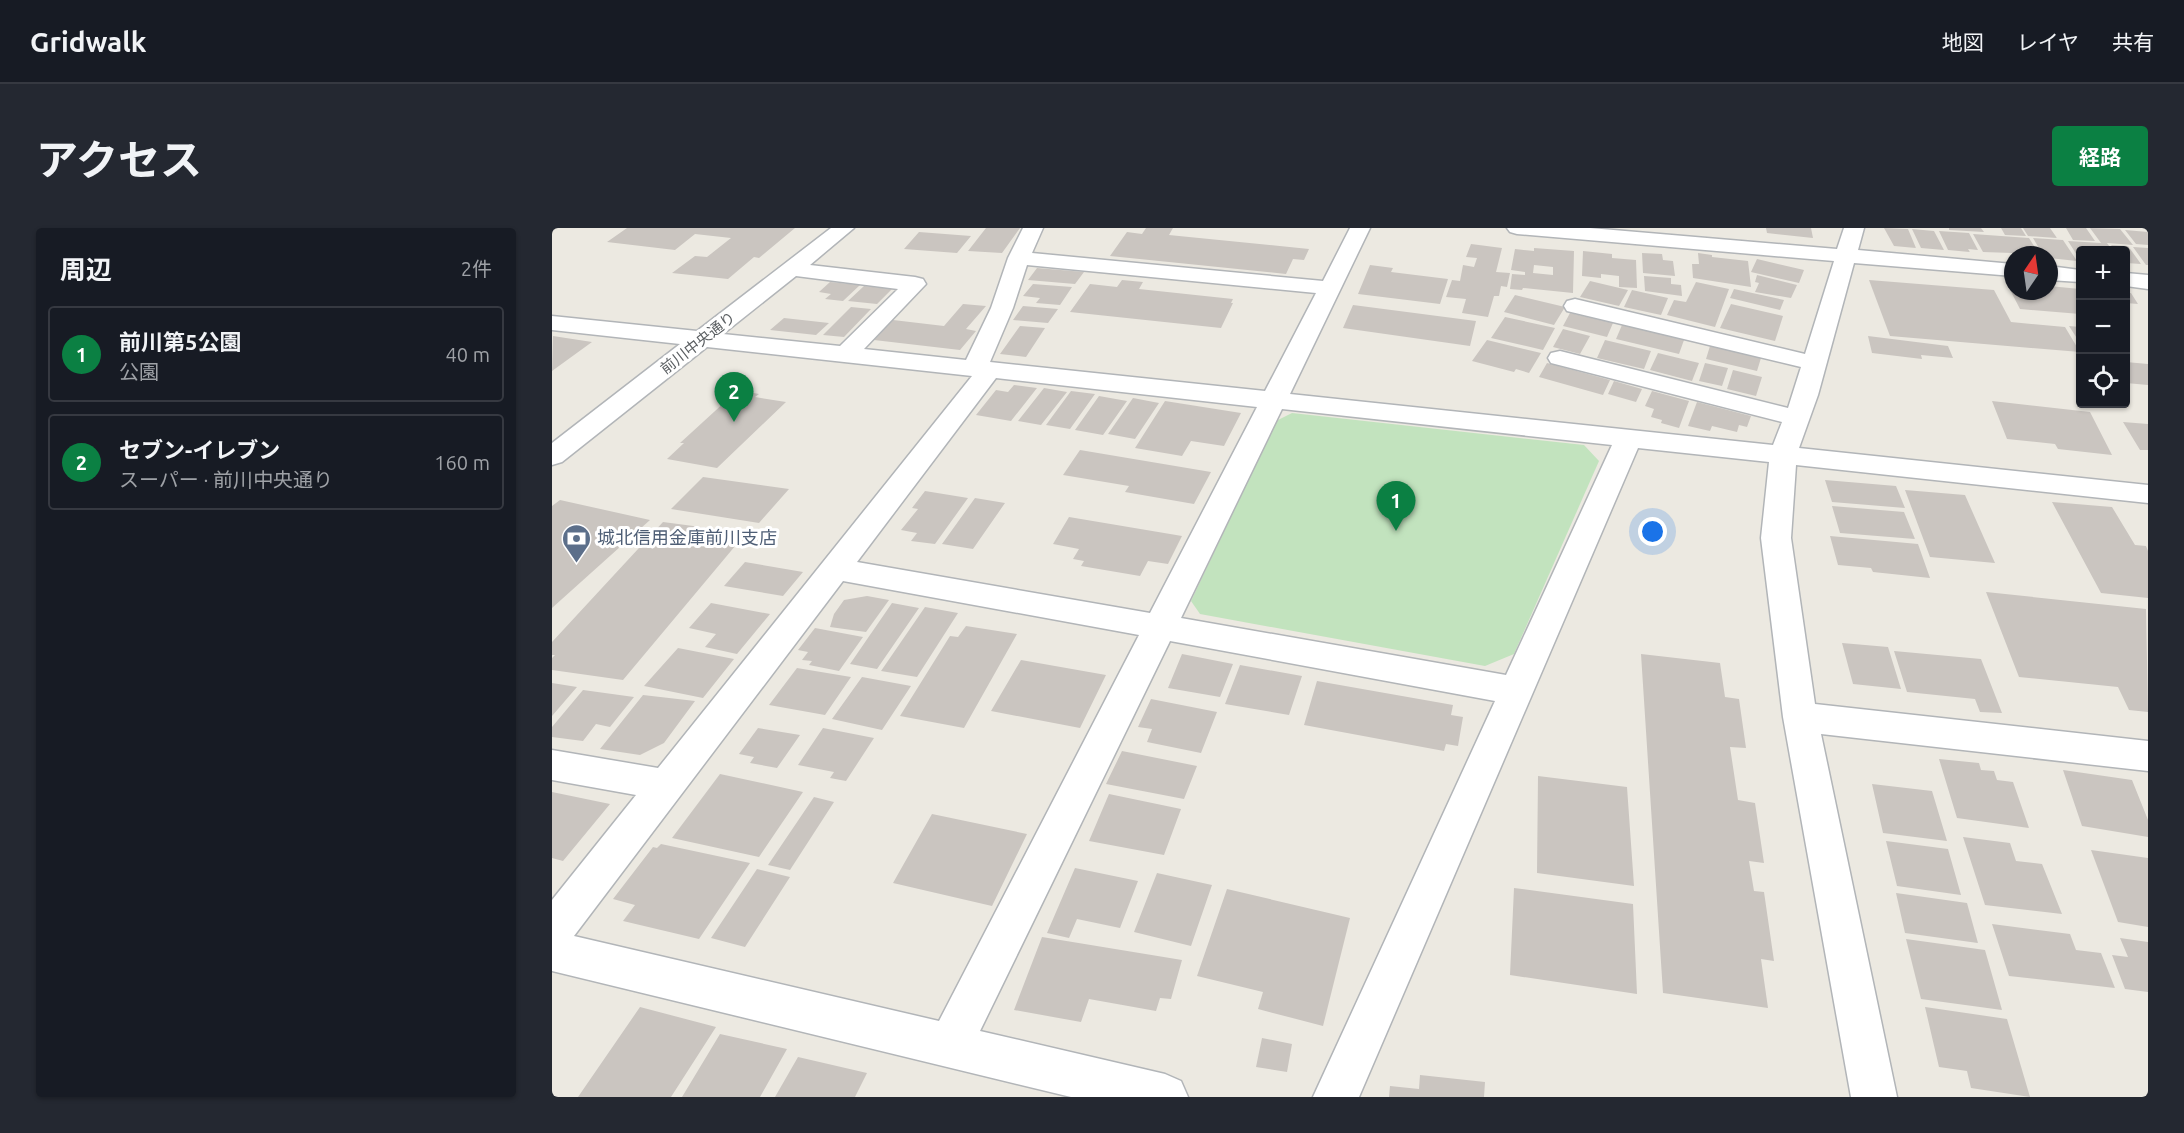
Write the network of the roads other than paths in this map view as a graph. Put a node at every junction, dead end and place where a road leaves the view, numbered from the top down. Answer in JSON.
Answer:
{"nodes":[{"id":1,"x":844,"y":228,"type":"edge"},
{"id":2,"x":1033,"y":228,"type":"edge"},
{"id":3,"x":1360,"y":228,"type":"edge"},
{"id":4,"x":1517,"y":228,"type":"edge"},
{"id":5,"x":1644,"y":233,"type":"edge"},
{"id":6,"x":1849,"y":242,"type":"edge"},
{"id":7,"x":1019,"y":258,"type":"junction"},
{"id":8,"x":2004,"y":268,"type":"edge"},
{"id":9,"x":792,"y":269,"type":"junction"},
{"id":10,"x":2058,"y":274,"type":"edge"},
{"id":11,"x":2076,"y":276,"type":"edge"},
{"id":12,"x":2130,"y":280,"type":"edge"},
{"id":13,"x":2148,"y":282,"type":"edge"},
{"id":14,"x":1330,"y":288,"type":"junction"},
{"id":15,"x":1575,"y":306,"type":"dead end"},
{"id":16,"x":552,"y":322,"type":"edge"},
{"id":17,"x":704,"y":339,"type":"junction"},
{"id":18,"x":845,"y":355,"type":"junction"},
{"id":19,"x":1560,"y":358,"type":"dead end"},
{"id":20,"x":1814,"y":363,"type":"junction"},
{"id":21,"x":983,"y":370,"type":"junction"},
{"id":22,"x":1275,"y":400,"type":"junction"},
{"id":23,"x":1797,"y":418,"type":"junction"},
{"id":24,"x":1629,"y":438,"type":"junction"},
{"id":25,"x":1784,"y":455,"type":"junction"},
{"id":26,"x":552,"y":456,"type":"edge"},
{"id":27,"x":2148,"y":494,"type":"edge"},
{"id":28,"x":836,"y":569,"type":"junction"},
{"id":29,"x":1161,"y":628,"type":"junction"},
{"id":30,"x":1517,"y":691,"type":"junction"},
{"id":31,"x":1800,"y":717,"type":"junction"},
{"id":32,"x":2148,"y":756,"type":"edge"},
{"id":33,"x":552,"y":765,"type":"edge"},
{"id":34,"x":667,"y":785,"type":"junction"},
{"id":35,"x":552,"y":932,"type":"edge"},
{"id":36,"x":552,"y":951,"type":"edge"},
{"id":37,"x":950,"y":1046,"type":"junction"},
{"id":38,"x":1165,"y":1097,"type":"edge"},
{"id":39,"x":1336,"y":1097,"type":"edge"},
{"id":40,"x":1874,"y":1097,"type":"edge"}],
"edges":[{"from":1,"to":9,"type":"street","name":"前川中央通り"},
{"from":2,"to":7,"type":"street"},
{"from":3,"to":14,"type":"street"},
{"from":4,"to":5,"type":"street"},
{"from":5,"to":6,"type":"street"},
{"from":6,"to":8,"type":"street"},
{"from":6,"to":20,"type":"street"},
{"from":7,"to":14,"type":"street"},
{"from":7,"to":21,"type":"street"},
{"from":9,"to":17,"type":"street","name":"前川中央通り"},
{"from":9,"to":18,"type":"street"},
{"from":10,"to":11,"type":"street"},
{"from":12,"to":13,"type":"street"},
{"from":14,"to":22,"type":"street"},
{"from":15,"to":20,"type":"street"},
{"from":16,"to":17,"type":"street"},
{"from":17,"to":18,"type":"street"},
{"from":17,"to":26,"type":"street","name":"前川中央通り"},
{"from":18,"to":21,"type":"street"},
{"from":19,"to":23,"type":"street"},
{"from":20,"to":23,"type":"street"},
{"from":21,"to":22,"type":"street"},
{"from":21,"to":28,"type":"street"},
{"from":22,"to":24,"type":"street"},
{"from":22,"to":29,"type":"street"},
{"from":23,"to":25,"type":"street"},
{"from":24,"to":25,"type":"street"},
{"from":24,"to":30,"type":"street"},
{"from":25,"to":27,"type":"street"},
{"from":25,"to":31,"type":"street"},
{"from":28,"to":29,"type":"street"},
{"from":28,"to":34,"type":"street"},
{"from":29,"to":30,"type":"street"},
{"from":29,"to":37,"type":"street"},
{"from":30,"to":39,"type":"street"},
{"from":31,"to":32,"type":"street"},
{"from":31,"to":40,"type":"street"},
{"from":33,"to":34,"type":"street"},
{"from":34,"to":35,"type":"street"},
{"from":36,"to":37,"type":"street"},
{"from":37,"to":38,"type":"street"}]}
